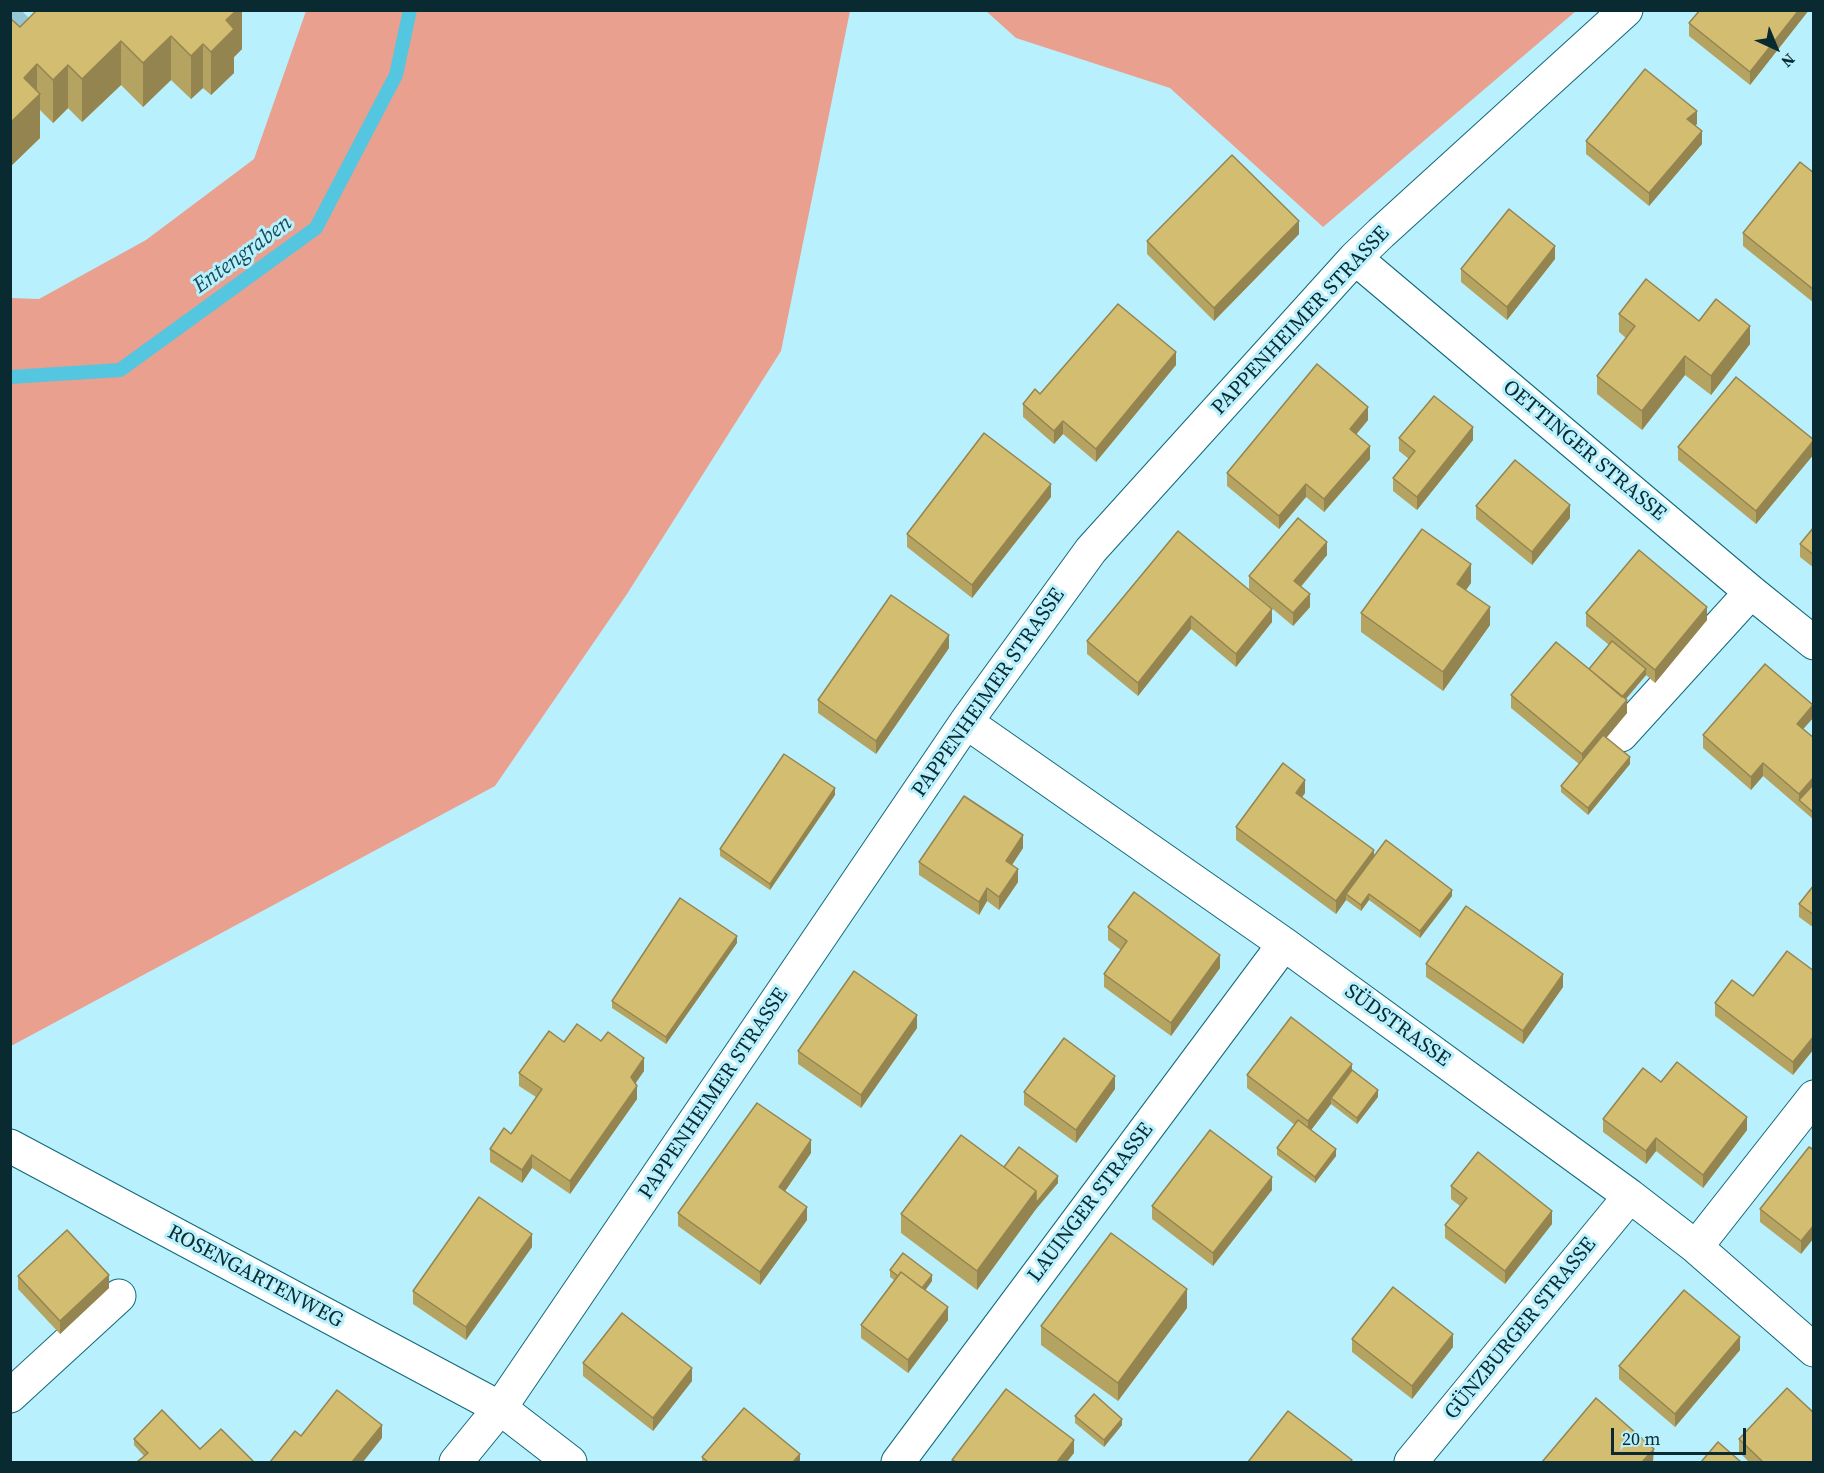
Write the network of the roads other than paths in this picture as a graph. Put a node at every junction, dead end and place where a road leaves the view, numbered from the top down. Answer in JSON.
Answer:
{"nodes":[{"id":1,"x":1626,"y":10,"type":"edge"},
{"id":2,"x":1355,"y":258,"type":"junction"},
{"id":3,"x":1751,"y":592,"type":"junction"},
{"id":4,"x":1814,"y":643,"type":"edge"},
{"id":5,"x":966,"y":722,"type":"junction"},
{"id":6,"x":1621,"y":735,"type":"dead end"},
{"id":7,"x":1284,"y":944,"type":"junction"},
{"id":8,"x":1814,"y":1097,"type":"edge"},
{"id":9,"x":10,"y":1146,"type":"edge"},
{"id":10,"x":1630,"y":1196,"type":"junction"},
{"id":11,"x":1696,"y":1247,"type":"junction"},
{"id":12,"x":119,"y":1296,"type":"dead end"},
{"id":13,"x":1814,"y":1350,"type":"edge"},
{"id":14,"x":10,"y":1396,"type":"edge"},
{"id":15,"x":500,"y":1408,"type":"junction"},
{"id":16,"x":456,"y":1462,"type":"edge"},
{"id":17,"x":570,"y":1462,"type":"edge"},
{"id":18,"x":898,"y":1462,"type":"edge"},
{"id":19,"x":1412,"y":1462,"type":"edge"}],
"edges":[{"from":1,"to":2,"type":"street","name":"PAPPENHEIMER STRASSE"},
{"from":2,"to":3,"type":"street","name":"OETTINGER STRASSE"},
{"from":2,"to":5,"type":"street","name":"PAPPENHEIMER STRASSE"},
{"from":3,"to":4,"type":"street","name":"OETTINGER STRASSE"},
{"from":3,"to":6,"type":"street"},
{"from":5,"to":7,"type":"street","name":"SÜDSTRASSE"},
{"from":5,"to":15,"type":"street","name":"PAPPENHEIMER STRASSE"},
{"from":7,"to":10,"type":"street","name":"SÜDSTRASSE"},
{"from":7,"to":18,"type":"street","name":"LAUINGER STRASSE"},
{"from":8,"to":11,"type":"street"},
{"from":9,"to":15,"type":"street","name":"ROSENGARTENWEG"},
{"from":10,"to":11,"type":"street","name":"SÜDSTRASSE"},
{"from":10,"to":19,"type":"street","name":"GÜNZBURGER STRASSE"},
{"from":11,"to":13,"type":"street","name":"SÜDSTRASSE"},
{"from":12,"to":14,"type":"street"},
{"from":15,"to":16,"type":"street","name":"PAPPENHEIMER STRASSE"},
{"from":15,"to":17,"type":"street","name":"ROSENGARTENWEG"}]}
